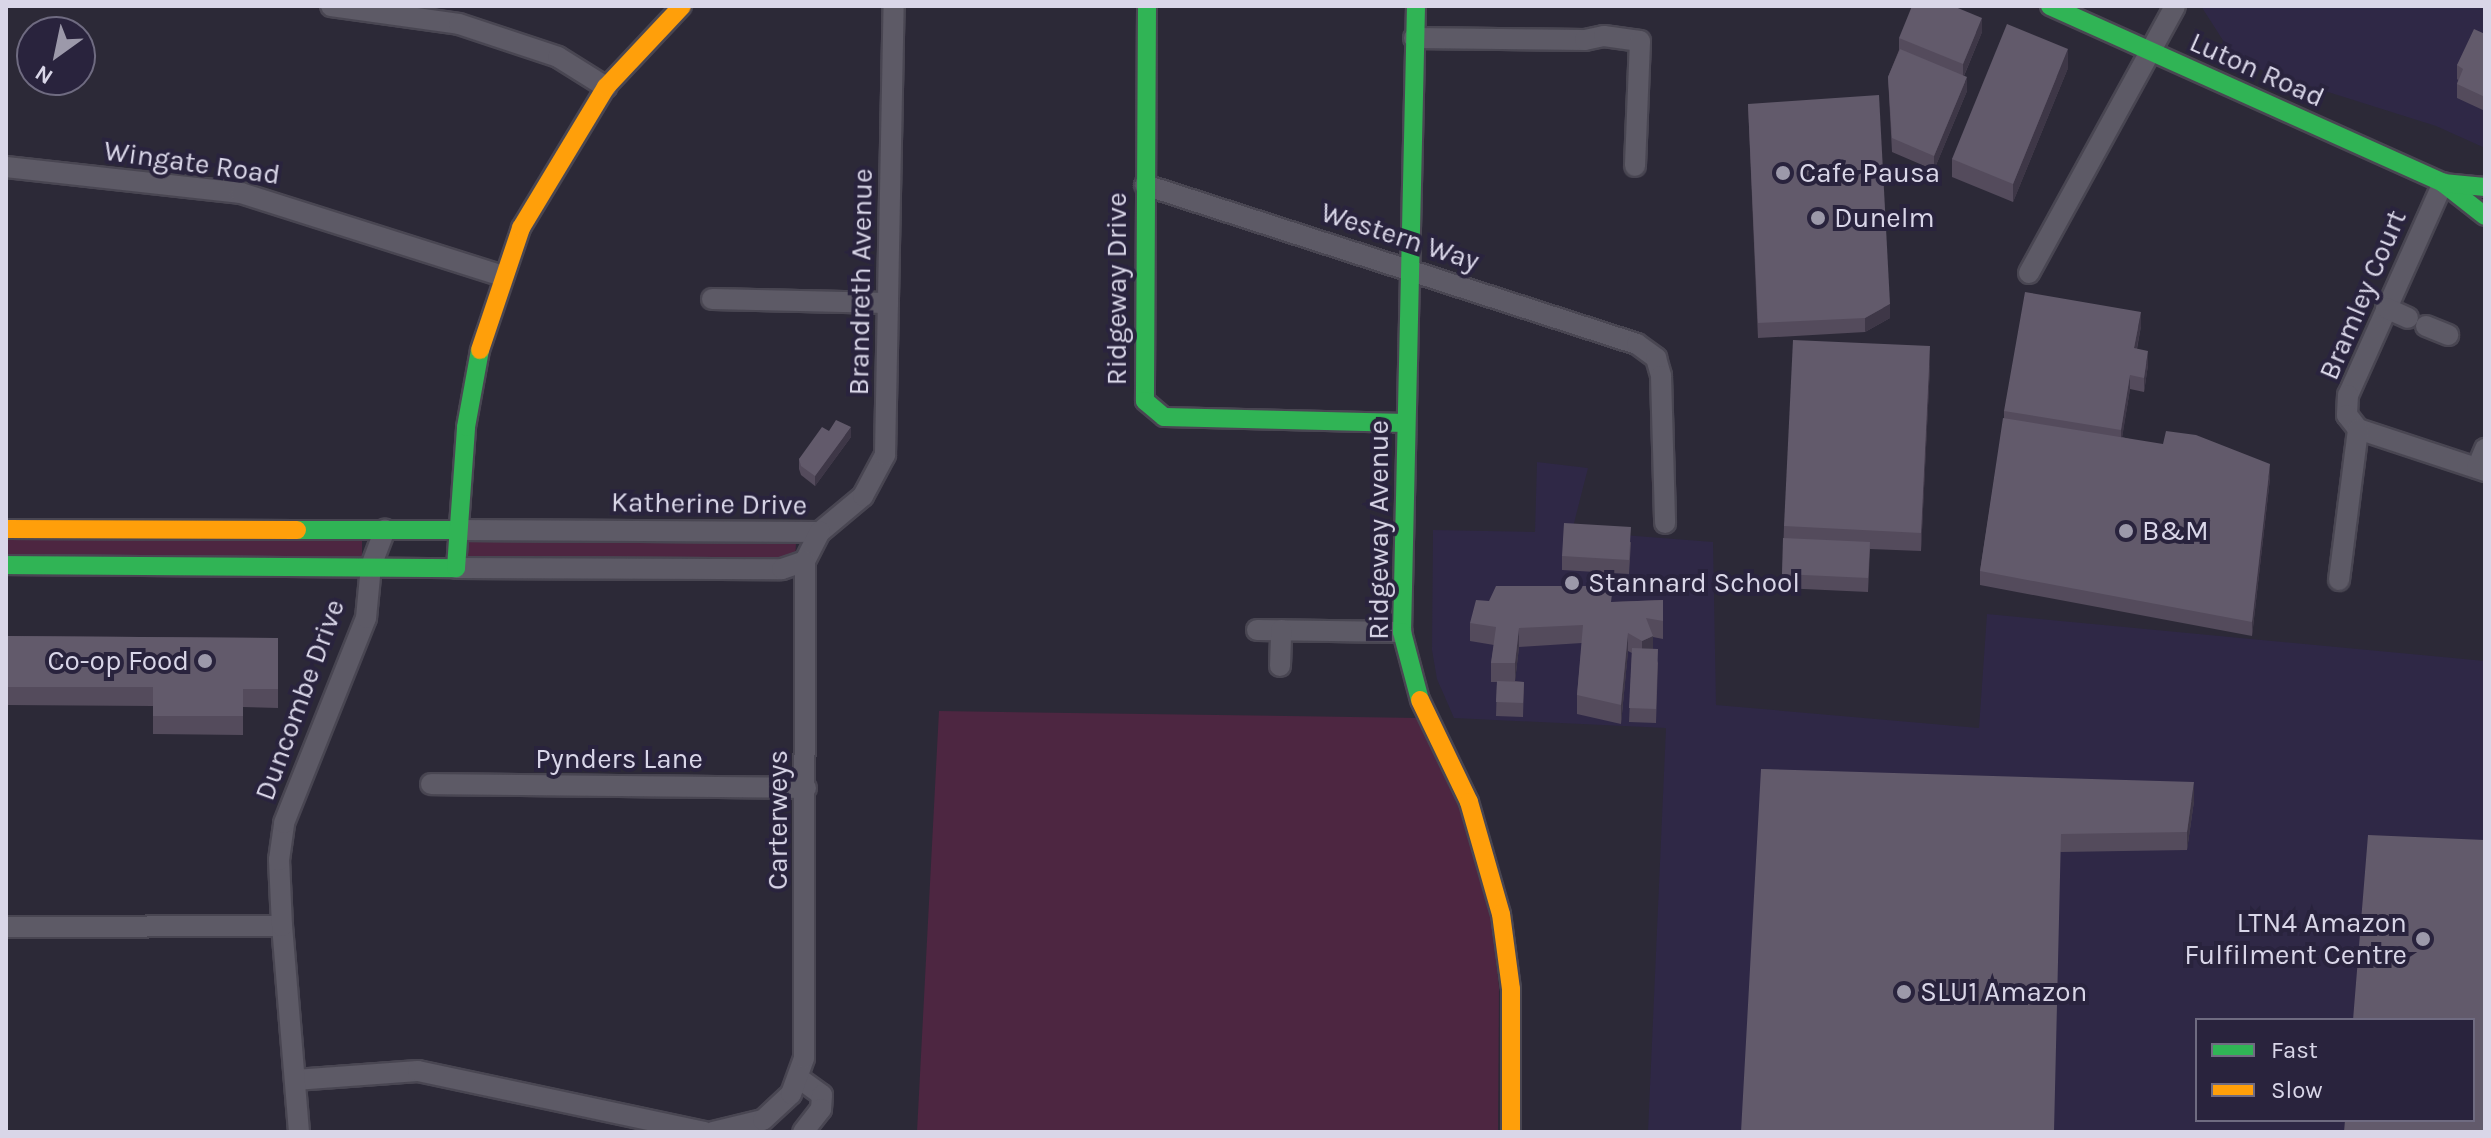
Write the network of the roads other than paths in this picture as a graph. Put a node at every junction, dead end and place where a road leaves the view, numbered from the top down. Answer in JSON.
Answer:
{"nodes":[{"id":1,"x":331,"y":6,"type":"edge"},
{"id":2,"x":682,"y":6,"type":"edge"},
{"id":3,"x":894,"y":6,"type":"edge"},
{"id":4,"x":1147,"y":6,"type":"edge"},
{"id":5,"x":1416,"y":6,"type":"edge"},
{"id":6,"x":2050,"y":6,"type":"edge"},
{"id":7,"x":2175,"y":6,"type":"edge"},
{"id":8,"x":1414,"y":38,"type":"junction"},
{"id":9,"x":2152,"y":55,"type":"junction"},
{"id":10,"x":606,"y":87,"type":"junction"},
{"id":11,"x":1635,"y":166,"type":"dead end"},
{"id":12,"x":6,"y":167,"type":"edge"},
{"id":13,"x":2443,"y":183,"type":"junction"},
{"id":14,"x":1145,"y":185,"type":"junction"},
{"id":15,"x":2484,"y":186,"type":"edge"},
{"id":16,"x":2479,"y":213,"type":"edge"},
{"id":17,"x":1409,"y":269,"type":"junction"},
{"id":18,"x":2029,"y":273,"type":"dead end"},
{"id":19,"x":502,"y":276,"type":"junction"},
{"id":20,"x":712,"y":299,"type":"dead end"},
{"id":21,"x":888,"y":303,"type":"junction"},
{"id":22,"x":2386,"y":308,"type":"junction"},
{"id":23,"x":2448,"y":335,"type":"dead end"},
{"id":24,"x":1406,"y":423,"type":"junction"},
{"id":25,"x":2358,"y":429,"type":"junction"},
{"id":26,"x":2482,"y":463,"type":"edge"},
{"id":27,"x":1665,"y":523,"type":"dead end"},
{"id":28,"x":6,"y":529,"type":"edge"},
{"id":29,"x":385,"y":530,"type":"junction"},
{"id":30,"x":456,"y":530,"type":"junction"},
{"id":31,"x":820,"y":532,"type":"junction"},
{"id":32,"x":805,"y":561,"type":"junction"},
{"id":33,"x":6,"y":565,"type":"edge"},
{"id":34,"x":371,"y":566,"type":"junction"},
{"id":35,"x":456,"y":568,"type":"junction"},
{"id":36,"x":2339,"y":580,"type":"dead end"},
{"id":37,"x":1257,"y":630,"type":"dead end"},
{"id":38,"x":1281,"y":630,"type":"junction"},
{"id":39,"x":1402,"y":632,"type":"junction"},
{"id":40,"x":1280,"y":666,"type":"dead end"},
{"id":41,"x":431,"y":784,"type":"dead end"},
{"id":42,"x":806,"y":788,"type":"junction"},
{"id":43,"x":282,"y":926,"type":"junction"},
{"id":44,"x":6,"y":927,"type":"edge"},
{"id":45,"x":800,"y":1079,"type":"junction"},
{"id":46,"x":295,"y":1080,"type":"junction"},
{"id":47,"x":752,"y":1129,"type":"edge"},
{"id":48,"x":299,"y":1132,"type":"edge"},
{"id":49,"x":705,"y":1132,"type":"edge"},
{"id":50,"x":713,"y":1132,"type":"edge"},
{"id":51,"x":803,"y":1132,"type":"edge"},
{"id":52,"x":1511,"y":1132,"type":"edge"}],
"edges":[{"from":1,"to":10,"type":"street"},
{"from":2,"to":10,"type":"street"},
{"from":3,"to":21,"type":"street","name":"Brandreth Avenue"},
{"from":4,"to":14,"type":"street","name":"Ridgeway Drive"},
{"from":5,"to":8,"type":"street","name":"Ridgeway Avenue"},
{"from":6,"to":9,"type":"street","name":"Luton Road"},
{"from":7,"to":9,"type":"street"},
{"from":8,"to":11,"type":"street"},
{"from":8,"to":17,"type":"street","name":"Ridgeway Avenue"},
{"from":9,"to":13,"type":"street","name":"Luton Road"},
{"from":9,"to":18,"type":"street"},
{"from":10,"to":19,"type":"street"},
{"from":12,"to":19,"type":"street","name":"Wingate Road"},
{"from":13,"to":15,"type":"street","name":"Luton Road"},
{"from":13,"to":16,"type":"street","name":"Luton Road"},
{"from":13,"to":22,"type":"street","name":"Bramley Court"},
{"from":14,"to":17,"type":"street","name":"Western Way"},
{"from":14,"to":24,"type":"street","name":"Ridgeway Drive"},
{"from":15,"to":16,"type":"street"},
{"from":17,"to":24,"type":"street","name":"Ridgeway Avenue"},
{"from":17,"to":27,"type":"street","name":"Western Way"},
{"from":19,"to":30,"type":"street"},
{"from":20,"to":21,"type":"street"},
{"from":21,"to":31,"type":"street","name":"Brandreth Avenue"},
{"from":22,"to":23,"type":"street"},
{"from":22,"to":25,"type":"street","name":"Bramley Court"},
{"from":24,"to":39,"type":"street","name":"Ridgeway Avenue"},
{"from":25,"to":26,"type":"street"},
{"from":25,"to":36,"type":"street","name":"Bramley Court"},
{"from":28,"to":29,"type":"street","name":"Katherine Drive"},
{"from":29,"to":30,"type":"street","name":"Katherine Drive"},
{"from":29,"to":34,"type":"street","name":"Duncombe Drive"},
{"from":30,"to":31,"type":"street","name":"Katherine Drive"},
{"from":30,"to":35,"type":"street"},
{"from":31,"to":32,"type":"street","name":"Katherine Drive"},
{"from":32,"to":35,"type":"street","name":"Katherine Drive"},
{"from":32,"to":42,"type":"street","name":"Carterweys"},
{"from":33,"to":34,"type":"street","name":"Katherine Drive"},
{"from":34,"to":35,"type":"street","name":"Katherine Drive"},
{"from":34,"to":43,"type":"street","name":"Duncombe Drive"},
{"from":37,"to":38,"type":"street"},
{"from":38,"to":39,"type":"street"},
{"from":38,"to":40,"type":"street"},
{"from":39,"to":52,"type":"street","name":"Ridgeway Avenue"},
{"from":41,"to":42,"type":"street","name":"Pynders Lane"},
{"from":42,"to":45,"type":"street","name":"Carterweys"},
{"from":43,"to":44,"type":"street"},
{"from":43,"to":46,"type":"street","name":"Duncombe Drive"},
{"from":45,"to":47,"type":"street"},
{"from":45,"to":51,"type":"street"},
{"from":46,"to":48,"type":"street","name":"Duncombe Drive"},
{"from":46,"to":49,"type":"street"},
{"from":47,"to":50,"type":"street"}]}
